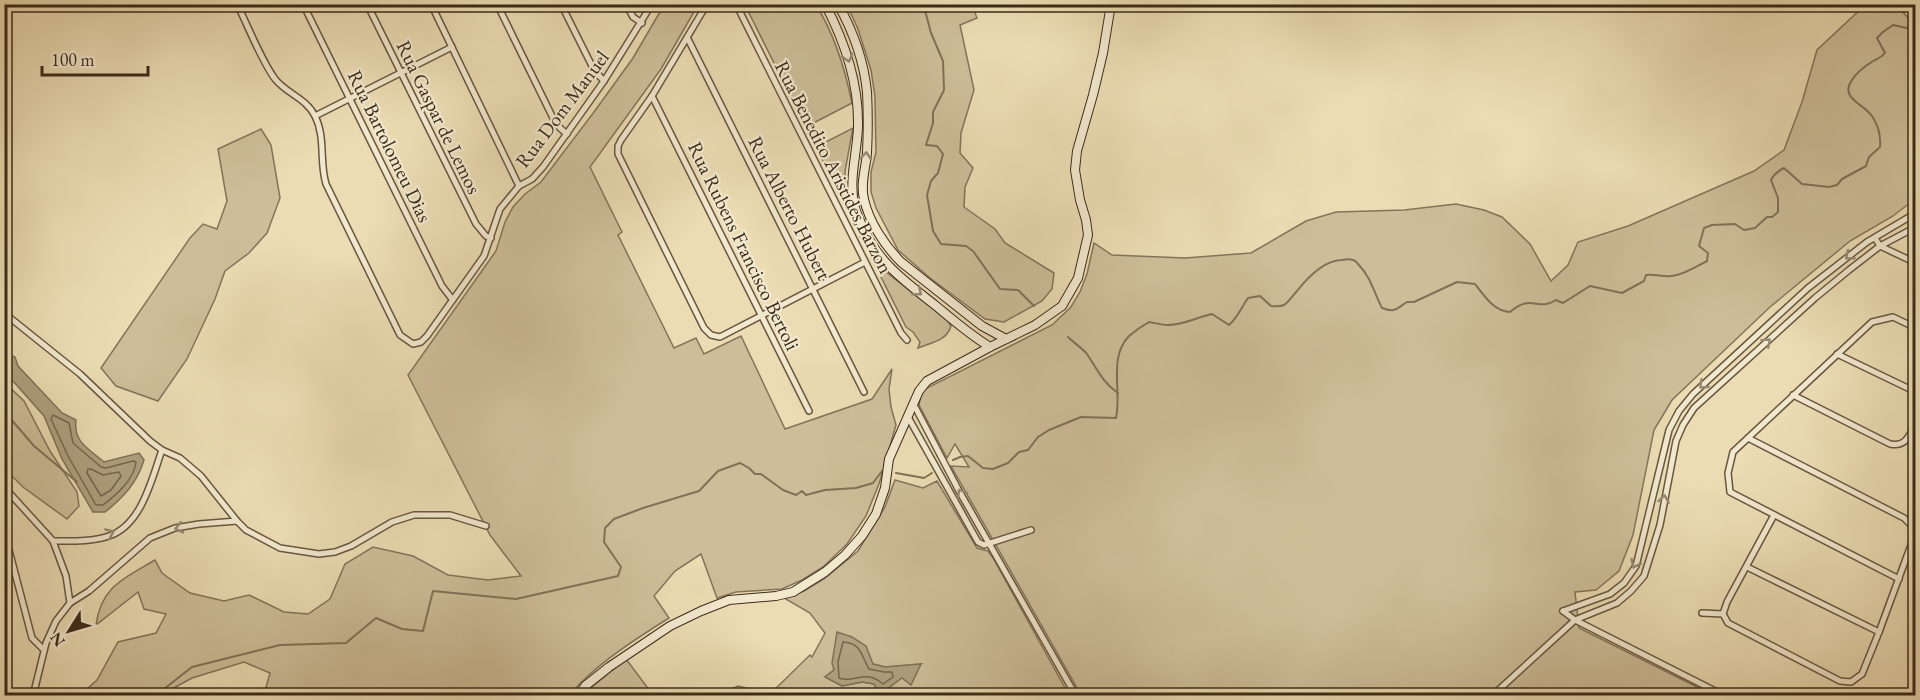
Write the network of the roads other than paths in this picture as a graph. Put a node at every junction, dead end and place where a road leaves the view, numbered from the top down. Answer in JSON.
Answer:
{"nodes":[{"id":1,"x":237,"y":4,"type":"edge"},
{"id":2,"x":303,"y":4,"type":"edge"},
{"id":3,"x":367,"y":4,"type":"edge"},
{"id":4,"x":431,"y":4,"type":"edge"},
{"id":5,"x":497,"y":4,"type":"edge"},
{"id":6,"x":561,"y":4,"type":"edge"},
{"id":7,"x":626,"y":4,"type":"edge"},
{"id":8,"x":652,"y":4,"type":"edge"},
{"id":9,"x":707,"y":4,"type":"edge"},
{"id":10,"x":736,"y":4,"type":"edge"},
{"id":11,"x":825,"y":4,"type":"edge"},
{"id":12,"x":838,"y":4,"type":"edge"},
{"id":13,"x":1110,"y":4,"type":"edge"},
{"id":14,"x":642,"y":23,"type":"junction"},
{"id":15,"x":688,"y":39,"type":"junction"},
{"id":16,"x":452,"y":47,"type":"junction"},
{"id":17,"x":400,"y":72,"type":"junction"},
{"id":18,"x":604,"y":81,"type":"junction"},
{"id":19,"x":652,"y":96,"type":"junction"},
{"id":20,"x":349,"y":98,"type":"junction"},
{"id":21,"x":315,"y":116,"type":"junction"},
{"id":22,"x":567,"y":134,"type":"junction"},
{"id":23,"x":519,"y":186,"type":"junction"},
{"id":24,"x":1916,"y":213,"type":"edge"},
{"id":25,"x":1916,"y":227,"type":"edge"},
{"id":26,"x":491,"y":238,"type":"junction"},
{"id":27,"x":1875,"y":238,"type":"junction"},
{"id":28,"x":1880,"y":246,"type":"junction"},
{"id":29,"x":865,"y":262,"type":"junction"},
{"id":30,"x":1916,"y":263,"type":"edge"},
{"id":31,"x":813,"y":289,"type":"junction"},
{"id":32,"x":452,"y":299,"type":"junction"},
{"id":33,"x":4,"y":313,"type":"edge"},
{"id":34,"x":762,"y":315,"type":"junction"},
{"id":35,"x":982,"y":326,"type":"junction"},
{"id":36,"x":1916,"y":328,"type":"edge"},
{"id":37,"x":972,"y":336,"type":"junction"},
{"id":38,"x":1006,"y":339,"type":"junction"},
{"id":39,"x":908,"y":340,"type":"dead end"},
{"id":40,"x":990,"y":347,"type":"junction"},
{"id":41,"x":1837,"y":354,"type":"junction"},
{"id":42,"x":864,"y":392,"type":"dead end"},
{"id":43,"x":1916,"y":392,"type":"edge"},
{"id":44,"x":1794,"y":395,"type":"junction"},
{"id":45,"x":913,"y":403,"type":"junction"},
{"id":46,"x":809,"y":411,"type":"dead end"},
{"id":47,"x":908,"y":417,"type":"junction"},
{"id":48,"x":1916,"y":423,"type":"edge"},
{"id":49,"x":1748,"y":438,"type":"junction"},
{"id":50,"x":162,"y":450,"type":"junction"},
{"id":51,"x":4,"y":487,"type":"edge"},
{"id":52,"x":1774,"y":515,"type":"junction"},
{"id":53,"x":237,"y":521,"type":"junction"},
{"id":54,"x":486,"y":526,"type":"dead end"},
{"id":55,"x":1031,"y":530,"type":"dead end"},
{"id":56,"x":4,"y":531,"type":"edge"},
{"id":57,"x":53,"y":541,"type":"junction"},
{"id":58,"x":990,"y":544,"type":"junction"},
{"id":59,"x":1747,"y":567,"type":"junction"},
{"id":60,"x":1899,"y":579,"type":"junction"},
{"id":61,"x":70,"y":603,"type":"junction"},
{"id":62,"x":1702,"y":613,"type":"dead end"},
{"id":63,"x":1723,"y":614,"type":"junction"},
{"id":64,"x":1575,"y":620,"type":"junction"},
{"id":65,"x":1880,"y":632,"type":"junction"},
{"id":66,"x":44,"y":650,"type":"junction"},
{"id":67,"x":1916,"y":687,"type":"edge"},
{"id":68,"x":33,"y":696,"type":"edge"},
{"id":69,"x":578,"y":696,"type":"edge"},
{"id":70,"x":1076,"y":696,"type":"edge"},
{"id":71,"x":1492,"y":696,"type":"edge"},
{"id":72,"x":1725,"y":696,"type":"edge"},
{"id":73,"x":1911,"y":696,"type":"edge"}],
"edges":[{"from":1,"to":21,"type":"street"},
{"from":2,"to":20,"type":"street","name":"Rua Bartolomeu Dias"},
{"from":3,"to":17,"type":"street","name":"Rua Gaspar de Lemos"},
{"from":4,"to":16,"type":"street"},
{"from":5,"to":22,"type":"street"},
{"from":6,"to":18,"type":"street"},
{"from":7,"to":14,"type":"street"},
{"from":8,"to":14,"type":"street","name":"Rua Dom Manuel"},
{"from":9,"to":15,"type":"street"},
{"from":10,"to":29,"type":"street","name":"Rua Benedito Aristides Barzon"},
{"from":11,"to":37,"type":"main road","one_way":true},
{"from":35,"to":12,"type":"main road","one_way":true},
{"from":13,"to":38,"type":"main road"},
{"from":14,"to":18,"type":"street","name":"Rua Dom Manuel"},
{"from":15,"to":19,"type":"street"},
{"from":15,"to":31,"type":"street","name":"Rua Alberto Hubert"},
{"from":16,"to":17,"type":"street"},
{"from":16,"to":23,"type":"street"},
{"from":17,"to":20,"type":"street"},
{"from":17,"to":26,"type":"street","name":"Rua Gaspar de Lemos"},
{"from":18,"to":22,"type":"street","name":"Rua Dom Manuel"},
{"from":19,"to":34,"type":"street","name":"Rua Rubens Francisco Bertoli"},
{"from":19,"to":34,"type":"street"},
{"from":20,"to":21,"type":"street"},
{"from":20,"to":32,"type":"street","name":"Rua Bartolomeu Dias"},
{"from":21,"to":32,"type":"street","name":"Rua Dom Manuel"},
{"from":22,"to":23,"type":"street","name":"Rua Dom Manuel"},
{"from":23,"to":26,"type":"street","name":"Rua Dom Manuel"},
{"from":24,"to":27,"type":"street"},
{"from":25,"to":28,"type":"street"},
{"from":26,"to":32,"type":"street","name":"Rua Dom Manuel"},
{"from":27,"to":28,"type":"street"},
{"from":27,"to":64,"type":"street","one_way":true},
{"from":28,"to":30,"type":"street"},
{"from":64,"to":28,"type":"street","one_way":true},
{"from":29,"to":31,"type":"street"},
{"from":29,"to":39,"type":"street","name":"Rua Benedito Aristides Barzon"},
{"from":31,"to":34,"type":"street"},
{"from":31,"to":42,"type":"street","name":"Rua Alberto Hubert"},
{"from":33,"to":50,"type":"street"},
{"from":34,"to":46,"type":"street","name":"Rua Rubens Francisco Bertoli"},
{"from":35,"to":37,"type":"street"},
{"from":35,"to":38,"type":"main road"},
{"from":36,"to":41,"type":"street"},
{"from":37,"to":40,"type":"main road"},
{"from":38,"to":40,"type":"main road"},
{"from":40,"to":45,"type":"main road"},
{"from":41,"to":43,"type":"street"},
{"from":41,"to":44,"type":"street"},
{"from":44,"to":48,"type":"street"},
{"from":44,"to":49,"type":"street"},
{"from":45,"to":47,"type":"main road"},
{"from":58,"to":45,"type":"street","one_way":true},
{"from":47,"to":58,"type":"street"},
{"from":47,"to":69,"type":"main road"},
{"from":49,"to":52,"type":"street"},
{"from":49,"to":60,"type":"street"},
{"from":50,"to":53,"type":"street"},
{"from":57,"to":50,"type":"street","one_way":true},
{"from":51,"to":57,"type":"street"},
{"from":52,"to":59,"type":"street"},
{"from":52,"to":60,"type":"street"},
{"from":53,"to":54,"type":"street"},
{"from":53,"to":61,"type":"street","one_way":true},
{"from":55,"to":58,"type":"street"},
{"from":56,"to":66,"type":"street"},
{"from":57,"to":61,"type":"street"},
{"from":58,"to":70,"type":"street"},
{"from":59,"to":63,"type":"street"},
{"from":59,"to":65,"type":"street"},
{"from":60,"to":65,"type":"street"},
{"from":61,"to":66,"type":"street"},
{"from":62,"to":63,"type":"street"},
{"from":63,"to":65,"type":"street"},
{"from":64,"to":71,"type":"street"},
{"from":64,"to":72,"type":"street"},
{"from":66,"to":68,"type":"street"},
{"from":67,"to":73,"type":"street"}]}
